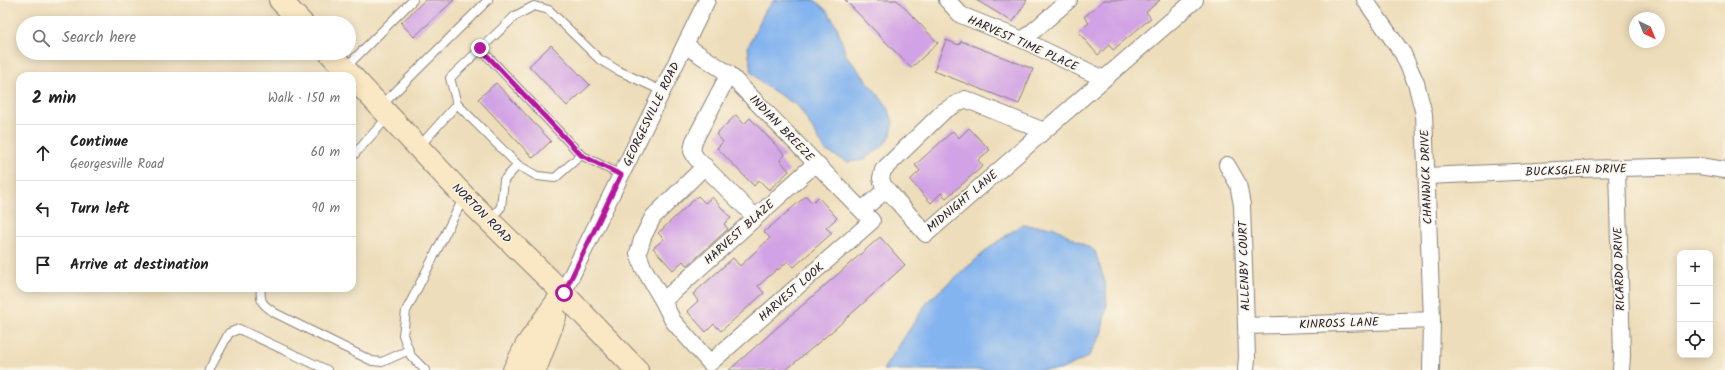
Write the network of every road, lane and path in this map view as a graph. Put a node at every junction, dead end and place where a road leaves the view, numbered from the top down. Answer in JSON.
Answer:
{"nodes":[{"id":1,"x":280,"y":0,"type":"edge"},
{"id":2,"x":413,"y":0,"type":"edge"},
{"id":3,"x":488,"y":0,"type":"edge"},
{"id":4,"x":707,"y":0,"type":"edge"},
{"id":5,"x":947,"y":0,"type":"edge"},
{"id":6,"x":1069,"y":0,"type":"edge"},
{"id":7,"x":1195,"y":0,"type":"edge"},
{"id":8,"x":1370,"y":2,"type":"edge"},
{"id":9,"x":295,"y":16,"type":"edge"},
{"id":10,"x":1023,"y":40,"type":"junction"},
{"id":11,"x":685,"y":45,"type":"junction"},
{"id":12,"x":356,"y":46,"type":"edge"},
{"id":13,"x":480,"y":48,"type":"junction"},
{"id":14,"x":338,"y":60,"type":"edge"},
{"id":15,"x":349,"y":72,"type":"edge"},
{"id":16,"x":729,"y":74,"type":"junction"},
{"id":17,"x":356,"y":79,"type":"edge"},
{"id":18,"x":1104,"y":79,"type":"junction"},
{"id":19,"x":662,"y":91,"type":"junction"},
{"id":20,"x":457,"y":104,"type":"junction"},
{"id":21,"x":385,"y":110,"type":"junction"},
{"id":22,"x":1044,"y":131,"type":"junction"},
{"id":23,"x":419,"y":147,"type":"junction"},
{"id":24,"x":356,"y":151,"type":"edge"},
{"id":25,"x":581,"y":155,"type":"junction"},
{"id":26,"x":816,"y":163,"type":"junction"},
{"id":27,"x":518,"y":165,"type":"junction"},
{"id":28,"x":1228,"y":165,"type":"dead end"},
{"id":29,"x":705,"y":166,"type":"junction"},
{"id":30,"x":1617,"y":168,"type":"junction"},
{"id":31,"x":1725,"y":170,"type":"edge"},
{"id":32,"x":621,"y":175,"type":"junction"},
{"id":33,"x":1426,"y":176,"type":"junction"},
{"id":34,"x":887,"y":189,"type":"junction"},
{"id":35,"x":464,"y":196,"type":"junction"},
{"id":36,"x":867,"y":215,"type":"junction"},
{"id":37,"x":756,"y":217,"type":"junction"},
{"id":38,"x":490,"y":220,"type":"junction"},
{"id":39,"x":260,"y":292,"type":"edge"},
{"id":40,"x":564,"y":293,"type":"junction"},
{"id":41,"x":663,"y":301,"type":"junction"},
{"id":42,"x":1432,"y":320,"type":"junction"},
{"id":43,"x":1246,"y":326,"type":"junction"},
{"id":44,"x":409,"y":350,"type":"junction"},
{"id":45,"x":210,"y":370,"type":"edge"},
{"id":46,"x":327,"y":370,"type":"edge"},
{"id":47,"x":425,"y":370,"type":"edge"},
{"id":48,"x":514,"y":370,"type":"edge"},
{"id":49,"x":535,"y":370,"type":"edge"},
{"id":50,"x":637,"y":370,"type":"edge"},
{"id":51,"x":1246,"y":370,"type":"edge"},
{"id":52,"x":1431,"y":370,"type":"edge"},
{"id":53,"x":1621,"y":370,"type":"edge"}],
"edges":[{"from":1,"to":9,"type":"main road"},
{"from":2,"to":12,"type":"lane"},
{"from":3,"to":21,"type":"lane"},
{"from":4,"to":11,"type":"street","name":"GEORGESVILLE ROAD"},
{"from":5,"to":10,"type":"street","name":"HARVEST TIME PLACE"},
{"from":6,"to":10,"type":"street"},
{"from":7,"to":18,"type":"street","name":"MIDNIGHT LANE"},
{"from":8,"to":33,"type":"street","name":"CHANWICK DRIVE"},
{"from":10,"to":18,"type":"street","name":"HARVEST TIME PLACE"},
{"from":11,"to":16,"type":"street","name":"INDIAN BREEZE"},
{"from":11,"to":19,"type":"street","name":"GEORGESVILLE ROAD"},
{"from":13,"to":19,"type":"lane"},
{"from":13,"to":20,"type":"lane"},
{"from":13,"to":25,"type":"lane"},
{"from":14,"to":15,"type":"main road","name":"NORTON ROAD"},
{"from":16,"to":26,"type":"street","name":"INDIAN BREEZE"},
{"from":16,"to":29,"type":"street"},
{"from":17,"to":21,"type":"main road","name":"NORTON ROAD"},
{"from":18,"to":22,"type":"street","name":"MIDNIGHT LANE"},
{"from":19,"to":32,"type":"street","name":"GEORGESVILLE ROAD"},
{"from":20,"to":23,"type":"lane"},
{"from":20,"to":27,"type":"lane"},
{"from":21,"to":23,"type":"main road","name":"NORTON ROAD"},
{"from":21,"to":24,"type":"lane"},
{"from":22,"to":34,"type":"street","name":"MIDNIGHT LANE"},
{"from":22,"to":34,"type":"street","name":"MIDNIGHT LANE"},
{"from":23,"to":35,"type":"main road","name":"NORTON ROAD"},
{"from":25,"to":27,"type":"lane"},
{"from":25,"to":32,"type":"lane"},
{"from":26,"to":36,"type":"street","name":"INDIAN BREEZE"},
{"from":26,"to":37,"type":"street","name":"HARVEST BLAZE"},
{"from":27,"to":38,"type":"lane"},
{"from":28,"to":43,"type":"street","name":"ALLENBY COURT"},
{"from":29,"to":37,"type":"street"},
{"from":29,"to":41,"type":"street"},
{"from":30,"to":31,"type":"street","name":"BUCKSGLEN DRIVE"},
{"from":30,"to":33,"type":"street","name":"BUCKSGLEN DRIVE"},
{"from":30,"to":53,"type":"street","name":"RICARDO DRIVE"},
{"from":32,"to":40,"type":"street","name":"GEORGESVILLE ROAD"},
{"from":33,"to":42,"type":"street","name":"CHANWICK DRIVE"},
{"from":34,"to":36,"type":"street"},
{"from":35,"to":38,"type":"main road","name":"NORTON ROAD"},
{"from":35,"to":44,"type":"lane"},
{"from":36,"to":41,"type":"street","name":"HARVEST LOOK"},
{"from":37,"to":41,"type":"street","name":"HARVEST BLAZE"},
{"from":38,"to":40,"type":"main road","name":"NORTON ROAD"},
{"from":39,"to":44,"type":"lane"},
{"from":40,"to":48,"type":"main road","name":"GEORGESVILLE ROAD"},
{"from":40,"to":49,"type":"main road","name":"GEORGESVILLE ROAD"},
{"from":40,"to":50,"type":"main road","name":"NORTON ROAD"},
{"from":42,"to":43,"type":"street","name":"KINROSS LANE"},
{"from":42,"to":52,"type":"street","name":"CHANWICK DRIVE"},
{"from":43,"to":51,"type":"street","name":"ALLENBY COURT"},
{"from":44,"to":47,"type":"lane"},
{"from":45,"to":46,"type":"lane"}]}
